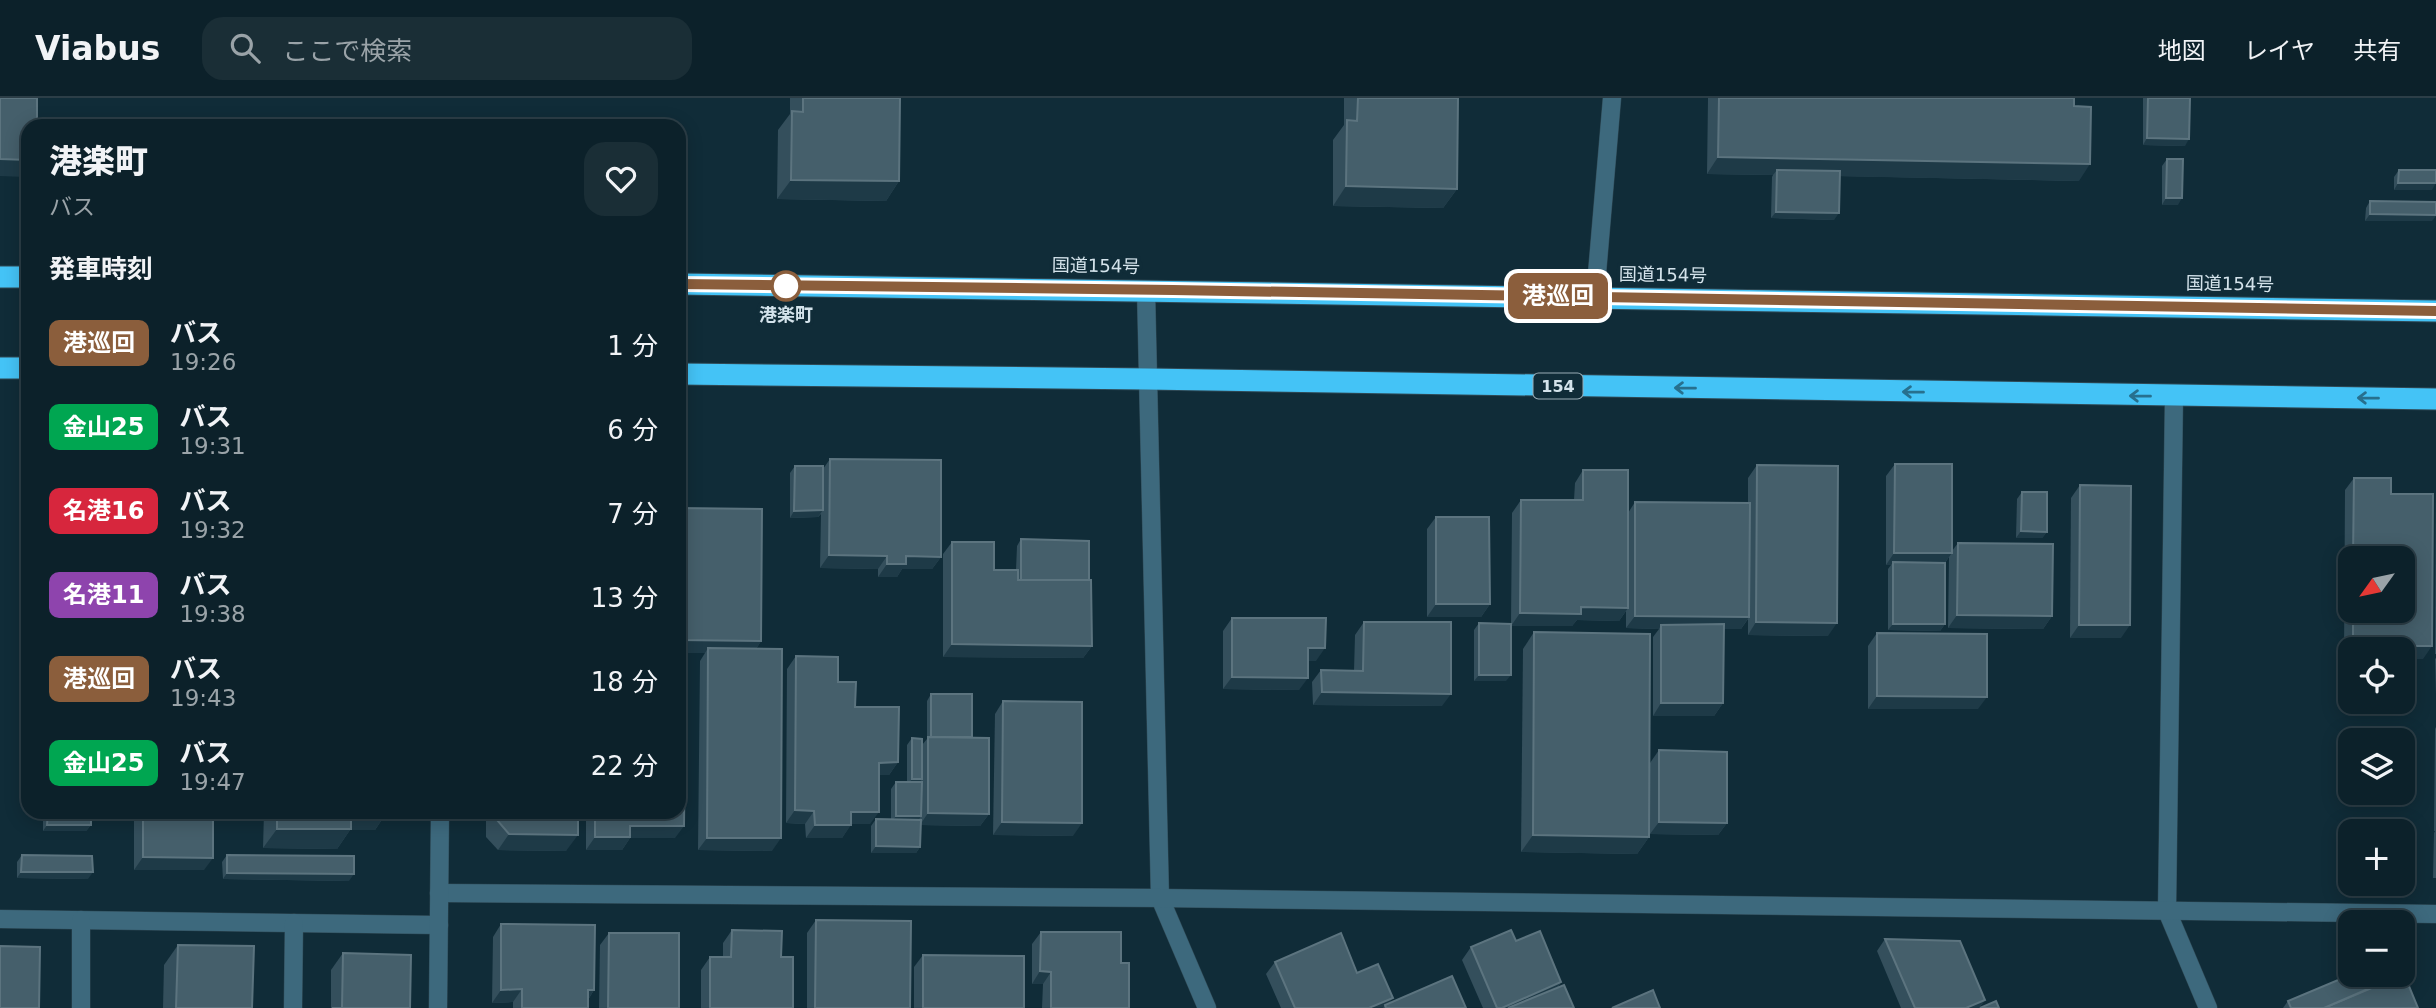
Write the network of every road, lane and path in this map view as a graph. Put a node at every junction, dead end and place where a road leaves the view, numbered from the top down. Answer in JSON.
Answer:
{"nodes":[{"id":1,"x":1612,"y":98,"type":"edge"},
{"id":2,"x":0,"y":277,"type":"edge"},
{"id":3,"x":21,"y":277,"type":"edge"},
{"id":4,"x":686,"y":284,"type":"edge"},
{"id":5,"x":1146,"y":290,"type":"junction"},
{"id":6,"x":1595,"y":297,"type":"junction"},
{"id":7,"x":2436,"y":311,"type":"edge"},
{"id":8,"x":0,"y":368,"type":"edge"},
{"id":9,"x":21,"y":368,"type":"edge"},
{"id":10,"x":686,"y":374,"type":"edge"},
{"id":11,"x":1147,"y":379,"type":"junction"},
{"id":12,"x":2174,"y":396,"type":"junction"},
{"id":13,"x":2436,"y":399,"type":"edge"},
{"id":14,"x":440,"y":819,"type":"edge"},
{"id":15,"x":439,"y":893,"type":"junction"},
{"id":16,"x":1160,"y":898,"type":"junction"},
{"id":17,"x":2167,"y":911,"type":"junction"},
{"id":18,"x":2436,"y":915,"type":"edge"},
{"id":19,"x":0,"y":919,"type":"edge"},
{"id":20,"x":81,"y":920,"type":"junction"},
{"id":21,"x":294,"y":923,"type":"junction"},
{"id":22,"x":439,"y":925,"type":"junction"},
{"id":23,"x":81,"y":1008,"type":"edge"},
{"id":24,"x":293,"y":1008,"type":"edge"},
{"id":25,"x":438,"y":1008,"type":"edge"},
{"id":26,"x":1207,"y":1008,"type":"edge"},
{"id":27,"x":2208,"y":1008,"type":"edge"}],
"edges":[{"from":1,"to":6,"type":"street"},
{"from":2,"to":3,"type":"highway"},
{"from":4,"to":5,"type":"highway","name":"国道154号"},
{"from":5,"to":6,"type":"highway","name":"国道154号"},
{"from":5,"to":11,"type":"street"},
{"from":6,"to":7,"type":"highway","name":"国道154号"},
{"from":8,"to":9,"type":"highway"},
{"from":10,"to":11,"type":"highway","number":"154"},
{"from":12,"to":11,"type":"highway","number":"154","one_way":true},
{"from":11,"to":16,"type":"street"},
{"from":13,"to":12,"type":"highway","number":"154","one_way":true},
{"from":12,"to":17,"type":"street"},
{"from":14,"to":15,"type":"street"},
{"from":15,"to":16,"type":"street"},
{"from":15,"to":22,"type":"street"},
{"from":16,"to":17,"type":"street"},
{"from":16,"to":26,"type":"street"},
{"from":17,"to":18,"type":"street"},
{"from":17,"to":27,"type":"street"},
{"from":19,"to":20,"type":"street"},
{"from":20,"to":21,"type":"street"},
{"from":20,"to":23,"type":"street"},
{"from":21,"to":22,"type":"street"},
{"from":21,"to":24,"type":"street"},
{"from":22,"to":25,"type":"street"}]}
